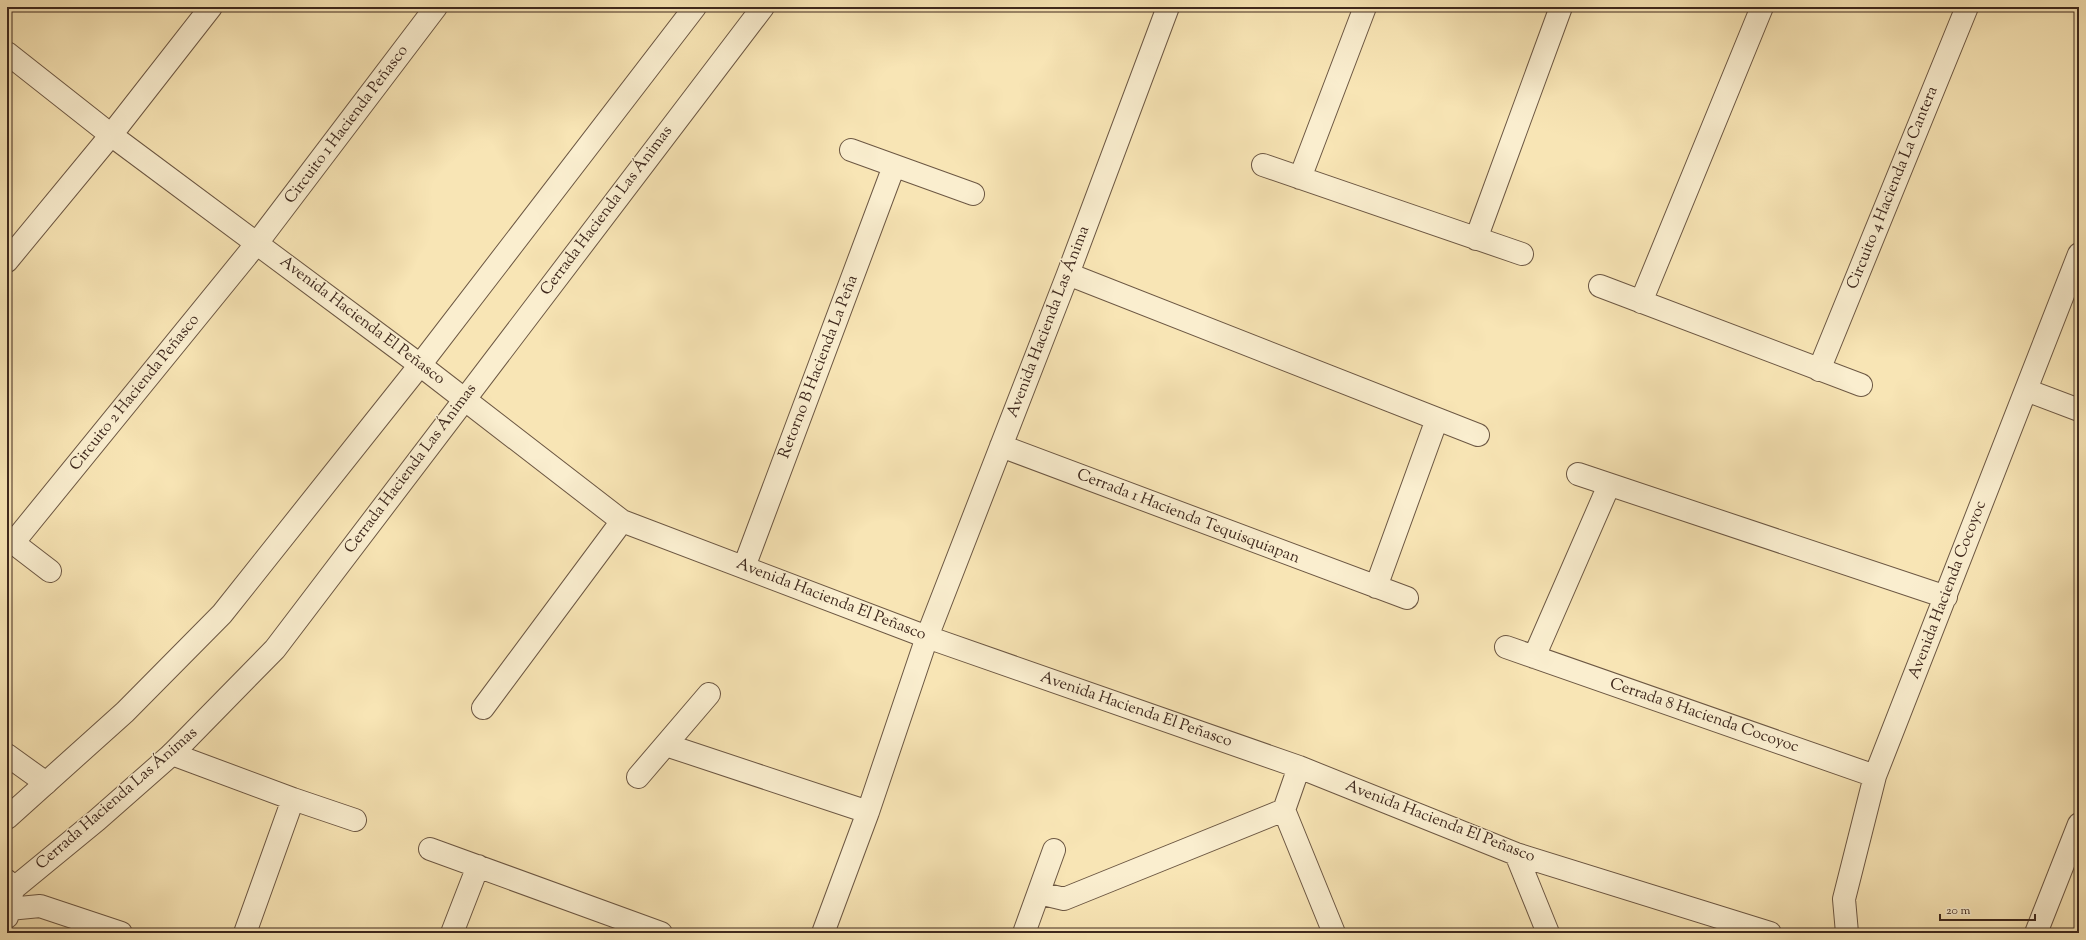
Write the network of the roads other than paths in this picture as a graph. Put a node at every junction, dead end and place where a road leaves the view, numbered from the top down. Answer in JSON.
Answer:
{"nodes":[{"id":1,"x":211,"y":7,"type":"edge"},
{"id":2,"x":436,"y":7,"type":"edge"},
{"id":3,"x":695,"y":7,"type":"edge"},
{"id":4,"x":763,"y":7,"type":"edge"},
{"id":5,"x":1168,"y":7,"type":"edge"},
{"id":6,"x":1365,"y":7,"type":"edge"},
{"id":7,"x":1561,"y":7,"type":"edge"},
{"id":8,"x":1762,"y":7,"type":"edge"},
{"id":9,"x":1966,"y":7,"type":"edge"},
{"id":10,"x":7,"y":53,"type":"edge"},
{"id":11,"x":111,"y":135,"type":"junction"},
{"id":12,"x":851,"y":150,"type":"dead end"},
{"id":13,"x":1263,"y":165,"type":"dead end"},
{"id":14,"x":894,"y":166,"type":"junction"},
{"id":15,"x":1300,"y":178,"type":"junction"},
{"id":16,"x":973,"y":194,"type":"dead end"},
{"id":17,"x":1476,"y":238,"type":"junction"},
{"id":18,"x":257,"y":243,"type":"junction"},
{"id":19,"x":1522,"y":254,"type":"dead end"},
{"id":20,"x":2079,"y":254,"type":"edge"},
{"id":21,"x":7,"y":261,"type":"edge"},
{"id":22,"x":1068,"y":274,"type":"junction"},
{"id":23,"x":1600,"y":286,"type":"dead end"},
{"id":24,"x":1641,"y":302,"type":"junction"},
{"id":25,"x":420,"y":365,"type":"junction"},
{"id":26,"x":1819,"y":370,"type":"junction"},
{"id":27,"x":1861,"y":385,"type":"dead end"},
{"id":28,"x":2026,"y":390,"type":"junction"},
{"id":29,"x":464,"y":398,"type":"junction"},
{"id":30,"x":2079,"y":410,"type":"edge"},
{"id":31,"x":1437,"y":419,"type":"junction"},
{"id":32,"x":1478,"y":435,"type":"dead end"},
{"id":33,"x":1001,"y":446,"type":"junction"},
{"id":34,"x":1578,"y":474,"type":"dead end"},
{"id":35,"x":1609,"y":485,"type":"junction"},
{"id":36,"x":622,"y":521,"type":"junction"},
{"id":37,"x":10,"y":541,"type":"edge"},
{"id":38,"x":744,"y":567,"type":"junction"},
{"id":39,"x":50,"y":571,"type":"dead end"},
{"id":40,"x":1376,"y":587,"type":"junction"},
{"id":41,"x":1946,"y":597,"type":"junction"},
{"id":42,"x":1407,"y":598,"type":"dead end"},
{"id":43,"x":927,"y":637,"type":"junction"},
{"id":44,"x":1506,"y":647,"type":"dead end"},
{"id":45,"x":1534,"y":657,"type":"junction"},
{"id":46,"x":709,"y":694,"type":"dead end"},
{"id":47,"x":483,"y":708,"type":"dead end"},
{"id":48,"x":666,"y":745,"type":"junction"},
{"id":49,"x":172,"y":754,"type":"junction"},
{"id":50,"x":7,"y":755,"type":"edge"},
{"id":51,"x":1299,"y":768,"type":"junction"},
{"id":52,"x":1875,"y":776,"type":"junction"},
{"id":53,"x":638,"y":777,"type":"dead end"},
{"id":54,"x":46,"y":783,"type":"junction"},
{"id":55,"x":293,"y":799,"type":"junction"},
{"id":56,"x":1284,"y":810,"type":"junction"},
{"id":57,"x":868,"y":812,"type":"junction"},
{"id":58,"x":7,"y":818,"type":"edge"},
{"id":59,"x":355,"y":820,"type":"dead end"},
{"id":60,"x":2079,"y":824,"type":"edge"},
{"id":61,"x":430,"y":849,"type":"dead end"},
{"id":62,"x":1054,"y":850,"type":"dead end"},
{"id":63,"x":1516,"y":854,"type":"junction"},
{"id":64,"x":478,"y":866,"type":"junction"},
{"id":65,"x":1039,"y":893,"type":"junction"},
{"id":66,"x":9,"y":899,"type":"edge"},
{"id":67,"x":121,"y":933,"type":"edge"},
{"id":68,"x":245,"y":933,"type":"edge"},
{"id":69,"x":452,"y":933,"type":"edge"},
{"id":70,"x":661,"y":933,"type":"edge"},
{"id":71,"x":823,"y":933,"type":"edge"},
{"id":72,"x":1024,"y":933,"type":"edge"},
{"id":73,"x":1334,"y":933,"type":"edge"},
{"id":74,"x":1548,"y":933,"type":"edge"},
{"id":75,"x":1770,"y":933,"type":"edge"},
{"id":76,"x":1847,"y":933,"type":"edge"},
{"id":77,"x":2036,"y":933,"type":"edge"}],
"edges":[{"from":1,"to":11,"type":"street"},
{"from":2,"to":18,"type":"street","name":"Circuito 1 Hacienda Peñasco"},
{"from":3,"to":25,"type":"street"},
{"from":4,"to":29,"type":"street","name":"Cerrada Hacienda Las Ánimas"},
{"from":5,"to":22,"type":"street","name":"Avenida Hacienda Las Ánima"},
{"from":6,"to":15,"type":"street"},
{"from":7,"to":17,"type":"street"},
{"from":8,"to":24,"type":"street"},
{"from":9,"to":26,"type":"street","name":"Circuito 4 Hacienda La Cantera"},
{"from":10,"to":11,"type":"street","name":"Avenida Hacienda El Peñasco"},
{"from":11,"to":18,"type":"street","name":"Avenida Hacienda El Peñasco"},
{"from":11,"to":21,"type":"street"},
{"from":12,"to":14,"type":"street"},
{"from":13,"to":15,"type":"street"},
{"from":14,"to":16,"type":"street"},
{"from":14,"to":38,"type":"street","name":"Retorno B Hacienda La Peña"},
{"from":15,"to":17,"type":"street"},
{"from":17,"to":19,"type":"street"},
{"from":18,"to":25,"type":"street","name":"Avenida Hacienda El Peñasco"},
{"from":18,"to":37,"type":"street","name":"Circuito 2 Hacienda Peñasco"},
{"from":20,"to":28,"type":"street","name":"Avenida Hacienda Cocoyoc"},
{"from":22,"to":31,"type":"street"},
{"from":22,"to":33,"type":"street","name":"Avenida Hacienda Las Ánima"},
{"from":23,"to":24,"type":"street"},
{"from":24,"to":26,"type":"street"},
{"from":25,"to":29,"type":"street","name":"Avenida Hacienda El Peñasco"},
{"from":25,"to":54,"type":"street"},
{"from":26,"to":27,"type":"street"},
{"from":28,"to":30,"type":"street"},
{"from":28,"to":41,"type":"street","name":"Avenida Hacienda Cocoyoc"},
{"from":29,"to":36,"type":"street","name":"Avenida Hacienda El Peñasco"},
{"from":29,"to":49,"type":"street","name":"Cerrada Hacienda Las Ánimas"},
{"from":31,"to":32,"type":"street"},
{"from":31,"to":40,"type":"street"},
{"from":33,"to":40,"type":"street","name":"Cerrada 1 Hacienda Tequisquiapan"},
{"from":33,"to":43,"type":"street","name":"Avenida Hacienda Las Ánima"},
{"from":34,"to":35,"type":"street"},
{"from":35,"to":41,"type":"street"},
{"from":35,"to":45,"type":"street"},
{"from":36,"to":38,"type":"street","name":"Avenida Hacienda El Peñasco"},
{"from":36,"to":47,"type":"street"},
{"from":37,"to":39,"type":"street","name":"Circuito 2 Hacienda Peñasco"},
{"from":38,"to":43,"type":"street","name":"Avenida Hacienda El Peñasco"},
{"from":40,"to":42,"type":"street","name":"Cerrada 1 Hacienda Tequisquiapan"},
{"from":41,"to":52,"type":"street","name":"Avenida Hacienda Cocoyoc"},
{"from":43,"to":51,"type":"street","name":"Avenida Hacienda El Peñasco"},
{"from":43,"to":57,"type":"street","name":"Avenida Hacienda Las Ánima"},
{"from":44,"to":45,"type":"street","name":"Cerrada 8 Hacienda Cocoyoc"},
{"from":45,"to":52,"type":"street","name":"Cerrada 8 Hacienda Cocoyoc"},
{"from":46,"to":48,"type":"street"},
{"from":48,"to":53,"type":"street"},
{"from":48,"to":57,"type":"street"},
{"from":49,"to":55,"type":"street"},
{"from":49,"to":66,"type":"street","name":"Cerrada Hacienda Las Ánimas"},
{"from":50,"to":54,"type":"street"},
{"from":51,"to":56,"type":"street"},
{"from":51,"to":63,"type":"street","name":"Avenida Hacienda El Peñasco"},
{"from":52,"to":76,"type":"street","name":"Avenida Hacienda Cocoyoc"},
{"from":54,"to":58,"type":"street"},
{"from":55,"to":59,"type":"street"},
{"from":55,"to":68,"type":"street"},
{"from":56,"to":65,"type":"street"},
{"from":56,"to":73,"type":"street"},
{"from":57,"to":71,"type":"street","name":"Avenida Hacienda Las Ánima"},
{"from":60,"to":77,"type":"street"},
{"from":61,"to":64,"type":"street"},
{"from":62,"to":65,"type":"street"},
{"from":63,"to":74,"type":"street"},
{"from":63,"to":75,"type":"street","name":"Avenida Hacienda El Peñasco"},
{"from":64,"to":69,"type":"street"},
{"from":64,"to":70,"type":"street"},
{"from":65,"to":72,"type":"street"},
{"from":66,"to":67,"type":"street"}]}
